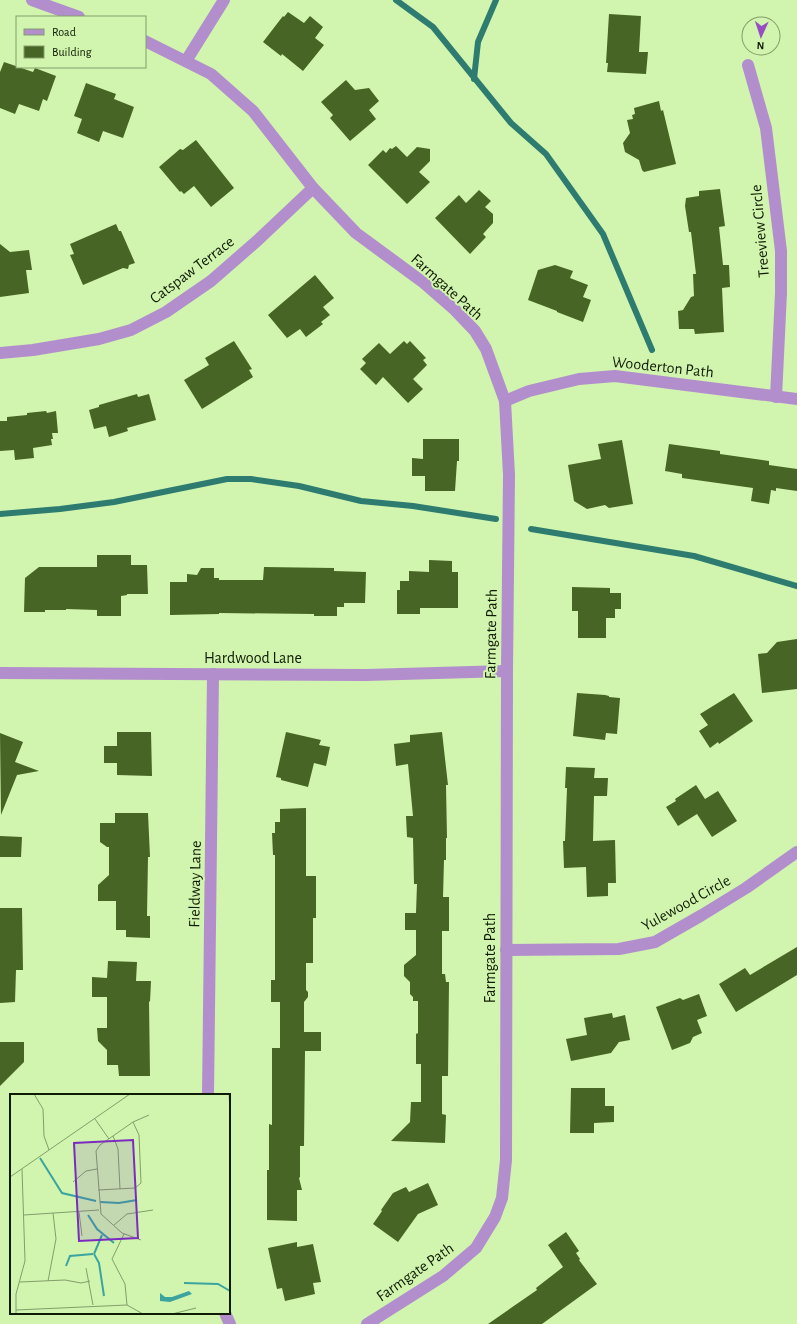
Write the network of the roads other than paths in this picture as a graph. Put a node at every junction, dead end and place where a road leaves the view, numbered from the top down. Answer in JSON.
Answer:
{"nodes":[{"id":1,"x":32,"y":0,"type":"edge"},
{"id":2,"x":224,"y":0,"type":"edge"},
{"id":3,"x":76,"y":16,"type":"edge"},
{"id":4,"x":146,"y":41,"type":"edge"},
{"id":5,"x":186,"y":61,"type":"junction"},
{"id":6,"x":748,"y":65,"type":"dead end"},
{"id":7,"x":313,"y":188,"type":"junction"},
{"id":8,"x":0,"y":353,"type":"edge"},
{"id":9,"x":776,"y":397,"type":"junction"},
{"id":10,"x":797,"y":399,"type":"edge"},
{"id":11,"x":505,"y":401,"type":"junction"},
{"id":12,"x":506,"y":671,"type":"junction"},
{"id":13,"x":0,"y":673,"type":"edge"},
{"id":14,"x":213,"y":674,"type":"junction"},
{"id":15,"x":797,"y":852,"type":"edge"},
{"id":16,"x":506,"y":950,"type":"junction"},
{"id":17,"x":208,"y":1094,"type":"edge"},
{"id":18,"x":225,"y":1314,"type":"edge"},
{"id":19,"x":230,"y":1324,"type":"edge"},
{"id":20,"x":367,"y":1324,"type":"edge"}],
"edges":[{"from":1,"to":3,"type":"street"},
{"from":2,"to":5,"type":"street"},
{"from":4,"to":5,"type":"street","name":"Farmgate Path"},
{"from":5,"to":7,"type":"street","name":"Farmgate Path"},
{"from":6,"to":9,"type":"street","name":"Treeview Circle"},
{"from":7,"to":8,"type":"street","name":"Catspaw Terrace"},
{"from":7,"to":11,"type":"street","name":"Farmgate Path"},
{"from":9,"to":10,"type":"street","name":"Wooderton Path"},
{"from":9,"to":11,"type":"street","name":"Wooderton Path"},
{"from":11,"to":12,"type":"street","name":"Farmgate Path"},
{"from":12,"to":14,"type":"street","name":"Hardwood Lane"},
{"from":12,"to":16,"type":"street","name":"Farmgate Path"},
{"from":13,"to":14,"type":"street","name":"Hardwood Lane"},
{"from":14,"to":17,"type":"street","name":"Fieldway Lane"},
{"from":15,"to":16,"type":"street","name":"Yulewood Circle"},
{"from":16,"to":20,"type":"street","name":"Farmgate Path"},
{"from":18,"to":19,"type":"street"}]}
